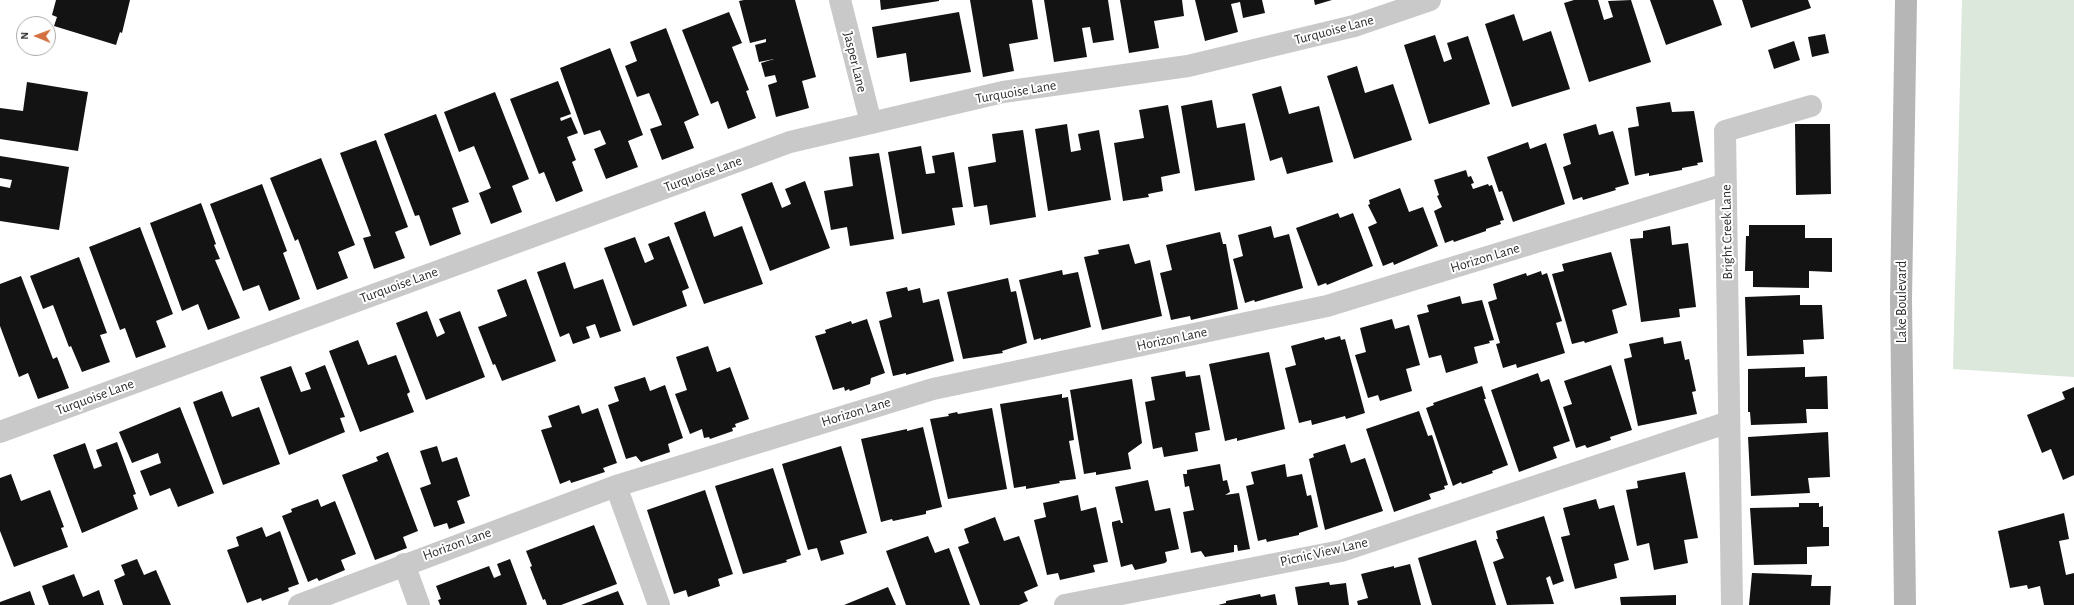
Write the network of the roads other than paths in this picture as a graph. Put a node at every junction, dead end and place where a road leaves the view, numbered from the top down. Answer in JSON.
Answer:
{"nodes":[{"id":1,"x":840,"y":0,"type":"edge"},
{"id":2,"x":1430,"y":0,"type":"edge"},
{"id":3,"x":1906,"y":0,"type":"edge"},
{"id":4,"x":1811,"y":106,"type":"dead end"},
{"id":5,"x":871,"y":124,"type":"junction"},
{"id":6,"x":1726,"y":184,"type":"junction"},
{"id":7,"x":1730,"y":422,"type":"junction"},
{"id":8,"x":1,"y":430,"type":"edge"},
{"id":9,"x":616,"y":486,"type":"junction"},
{"id":10,"x":404,"y":564,"type":"junction"},
{"id":11,"x":299,"y":605,"type":"edge"},
{"id":12,"x":419,"y":605,"type":"edge"},
{"id":13,"x":659,"y":605,"type":"edge"},
{"id":14,"x":1065,"y":605,"type":"edge"},
{"id":15,"x":1732,"y":605,"type":"edge"},
{"id":16,"x":1905,"y":605,"type":"edge"}],
"edges":[{"from":1,"to":5,"type":"street","name":"Jasper Lane"},
{"from":2,"to":5,"type":"street","name":"Turquoise Lane"},
{"from":3,"to":16,"type":"main road","name":"Lake Boulevard"},
{"from":4,"to":6,"type":"street","name":"Bright Creek Lane"},
{"from":5,"to":8,"type":"street","name":"Turquoise Lane"},
{"from":6,"to":7,"type":"street","name":"Bright Creek Lane"},
{"from":6,"to":9,"type":"street","name":"Horizon Lane"},
{"from":7,"to":14,"type":"street","name":"Picnic View Lane"},
{"from":7,"to":15,"type":"street","name":"Bright Creek Lane"},
{"from":9,"to":10,"type":"street","name":"Horizon Lane"},
{"from":9,"to":13,"type":"street"},
{"from":10,"to":11,"type":"street","name":"Horizon Lane"},
{"from":10,"to":12,"type":"street"}]}
